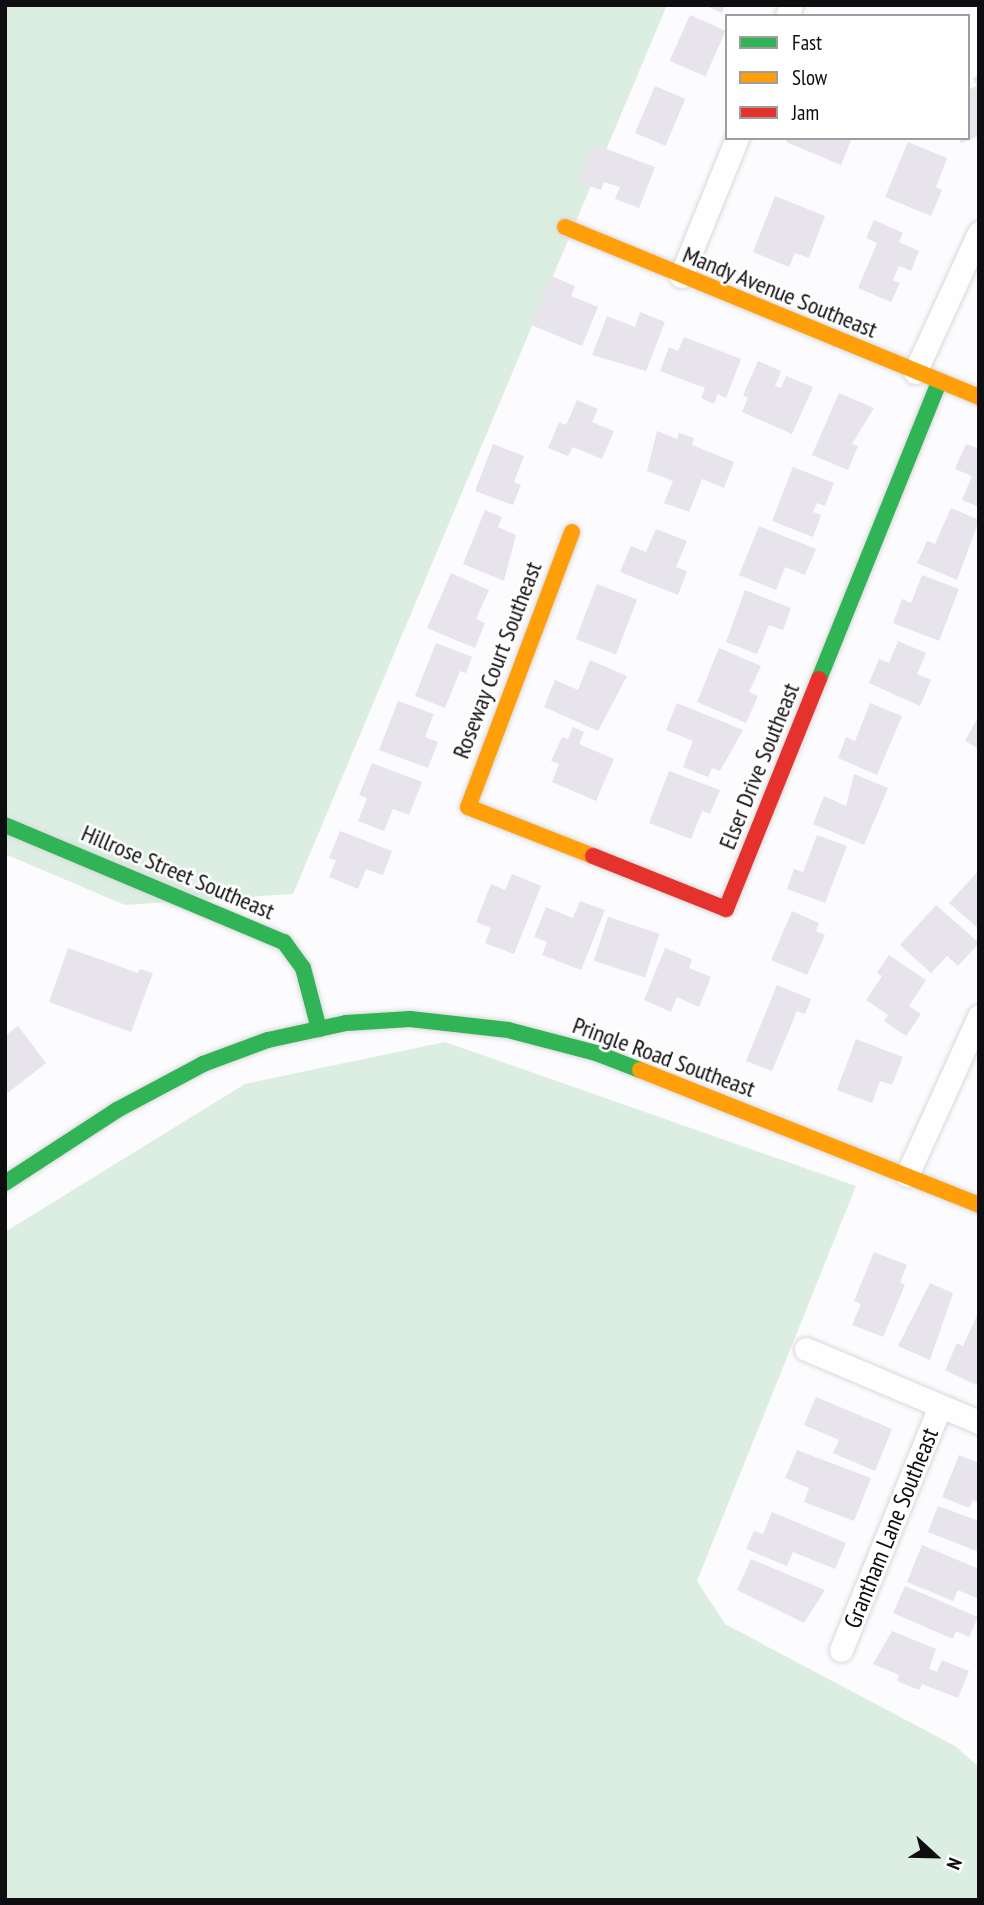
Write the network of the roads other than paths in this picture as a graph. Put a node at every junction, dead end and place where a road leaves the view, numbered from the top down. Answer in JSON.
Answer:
{"nodes":[{"id":1,"x":736,"y":140,"type":"edge"},
{"id":2,"x":565,"y":227,"type":"dead end"},
{"id":3,"x":979,"y":233,"type":"edge"},
{"id":4,"x":681,"y":276,"type":"junction"},
{"id":5,"x":915,"y":372,"type":"junction"},
{"id":6,"x":939,"y":382,"type":"junction"},
{"id":7,"x":979,"y":397,"type":"edge"},
{"id":8,"x":572,"y":532,"type":"dead end"},
{"id":9,"x":468,"y":807,"type":"joint"},
{"id":10,"x":5,"y":825,"type":"edge"},
{"id":11,"x":979,"y":1016,"type":"edge"},
{"id":12,"x":319,"y":1029,"type":"junction"},
{"id":13,"x":907,"y":1175,"type":"junction"},
{"id":14,"x":5,"y":1183,"type":"edge"},
{"id":15,"x":979,"y":1205,"type":"edge"},
{"id":16,"x":806,"y":1349,"type":"dead end"},
{"id":17,"x":940,"y":1406,"type":"junction"},
{"id":18,"x":979,"y":1422,"type":"edge"},
{"id":19,"x":841,"y":1650,"type":"dead end"}],
"edges":[{"from":1,"to":4,"type":"street"},
{"from":2,"to":4,"type":"street","name":"Mandy Avenue Southeast"},
{"from":3,"to":5,"type":"street"},
{"from":4,"to":5,"type":"street","name":"Mandy Avenue Southeast"},
{"from":5,"to":6,"type":"street","name":"Mandy Avenue Southeast"},
{"from":6,"to":7,"type":"street","name":"Mandy Avenue Southeast"},
{"from":6,"to":9,"type":"street","name":"Elser Drive Southeast"},
{"from":8,"to":9,"type":"street","name":"Roseway Court Southeast"},
{"from":10,"to":12,"type":"street","name":"Hillrose Street Southeast"},
{"from":11,"to":13,"type":"street"},
{"from":12,"to":13,"type":"street","name":"Pringle Road Southeast"},
{"from":12,"to":14,"type":"street","name":"Pringle Road Southeast"},
{"from":13,"to":15,"type":"street","name":"Pringle Road Southeast"},
{"from":16,"to":17,"type":"street"},
{"from":17,"to":18,"type":"street"},
{"from":17,"to":19,"type":"street","name":"Grantham Lane Southeast"}]}
